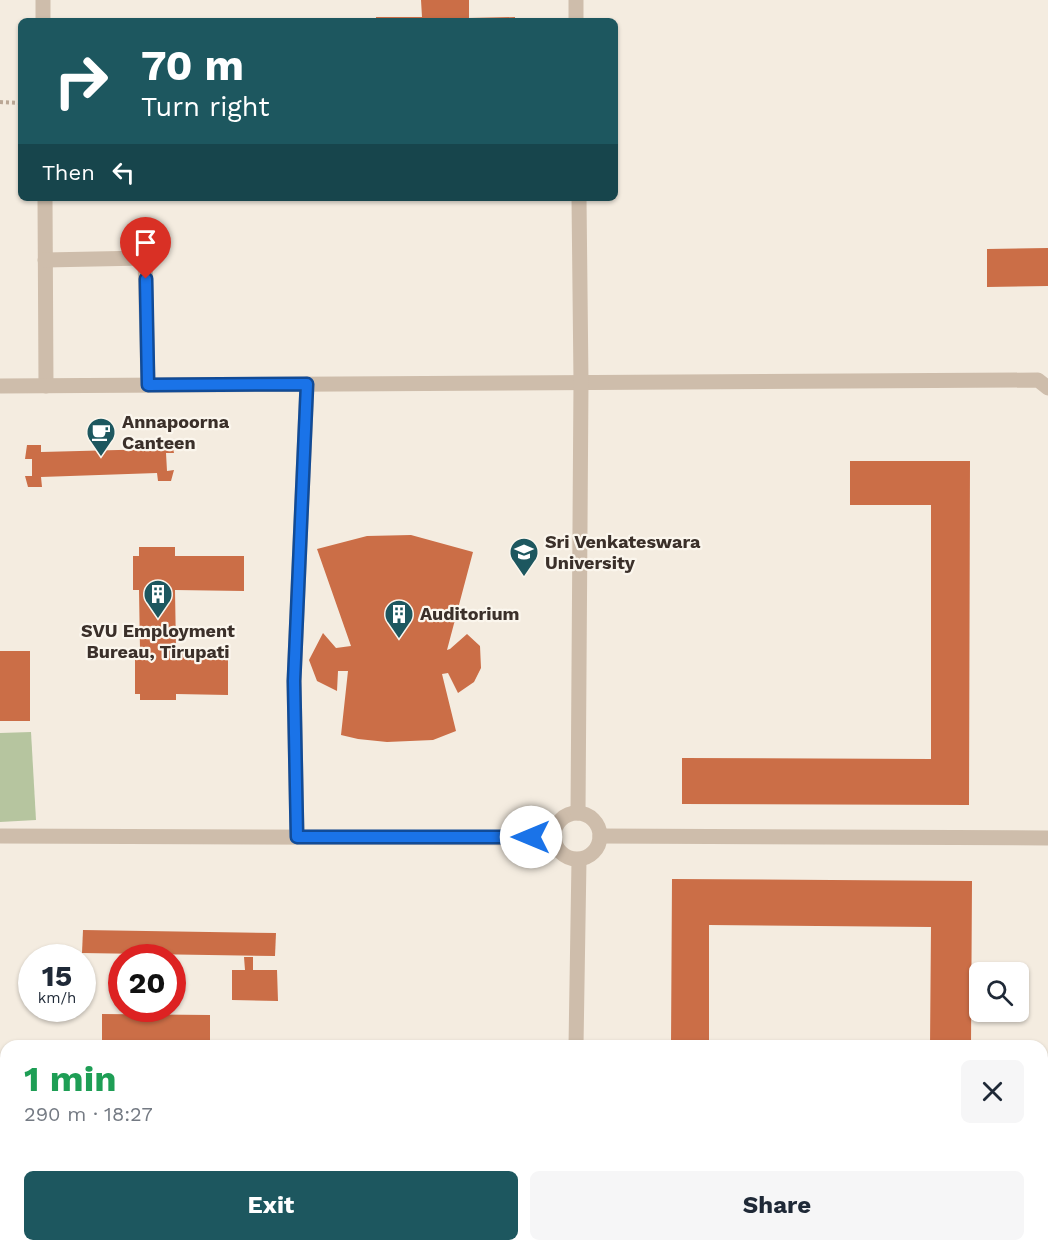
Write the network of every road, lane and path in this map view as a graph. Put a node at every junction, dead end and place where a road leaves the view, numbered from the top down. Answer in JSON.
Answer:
{"nodes":[{"id":1,"x":42,"y":0,"type":"edge"},
{"id":2,"x":576,"y":0,"type":"edge"},
{"id":3,"x":43,"y":18,"type":"edge"},
{"id":4,"x":576,"y":18,"type":"edge"},
{"id":5,"x":0,"y":102,"type":"edge"},
{"id":6,"x":18,"y":103,"type":"edge"},
{"id":7,"x":45,"y":201,"type":"edge"},
{"id":8,"x":579,"y":201,"type":"edge"},
{"id":9,"x":45,"y":260,"type":"junction"},
{"id":10,"x":581,"y":382,"type":"junction"},
{"id":11,"x":307,"y":384,"type":"junction"},
{"id":12,"x":148,"y":385,"type":"junction"},
{"id":13,"x":0,"y":386,"type":"edge"},
{"id":14,"x":46,"y":386,"type":"junction"},
{"id":15,"x":1048,"y":388,"type":"edge"},
{"id":16,"x":578,"y":813,"type":"junction"},
{"id":17,"x":0,"y":836,"type":"edge"},
{"id":18,"x":600,"y":836,"type":"junction"},
{"id":19,"x":297,"y":837,"type":"junction"},
{"id":20,"x":554,"y":837,"type":"junction"},
{"id":21,"x":1048,"y":838,"type":"edge"},
{"id":22,"x":579,"y":860,"type":"junction"},
{"id":23,"x":576,"y":1040,"type":"edge"}],
"edges":[{"from":1,"to":3,"type":"lane"},
{"from":2,"to":4,"type":"lane"},
{"from":5,"to":6,"type":"path"},
{"from":7,"to":9,"type":"lane"},
{"from":8,"to":10,"type":"lane"},
{"from":9,"to":12,"type":"lane"},
{"from":9,"to":14,"type":"lane"},
{"from":10,"to":11,"type":"lane"},
{"from":10,"to":15,"type":"lane"},
{"from":10,"to":16,"type":"lane"},
{"from":11,"to":12,"type":"lane"},
{"from":11,"to":19,"type":"lane"},
{"from":12,"to":14,"type":"lane"},
{"from":13,"to":14,"type":"lane"},
{"from":16,"to":18,"type":"lane"},
{"from":16,"to":20,"type":"lane"},
{"from":17,"to":19,"type":"lane"},
{"from":18,"to":21,"type":"lane"},
{"from":18,"to":22,"type":"lane"},
{"from":19,"to":20,"type":"lane"},
{"from":20,"to":22,"type":"lane"},
{"from":22,"to":23,"type":"lane"}]}
